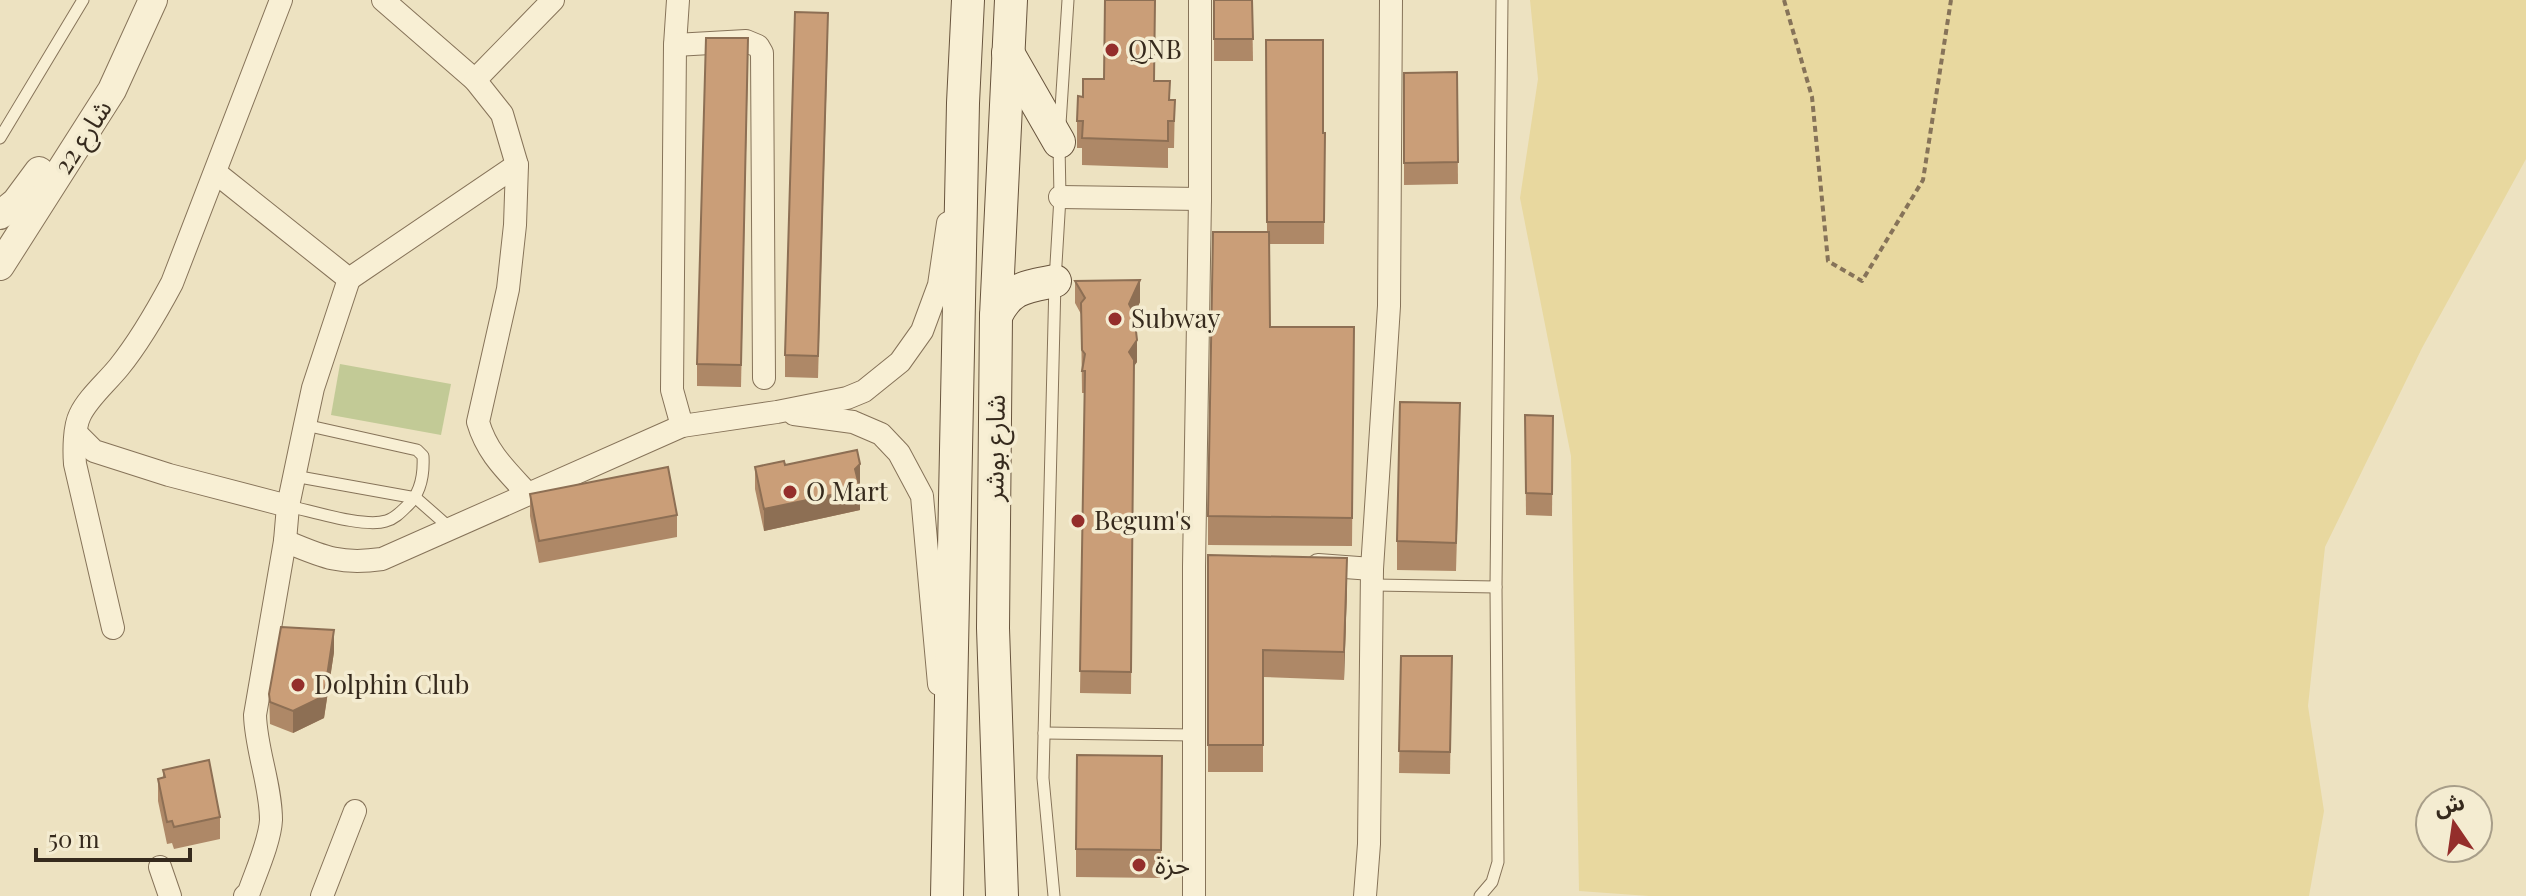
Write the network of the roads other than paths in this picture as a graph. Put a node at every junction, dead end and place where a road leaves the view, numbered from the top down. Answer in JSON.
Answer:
{"nodes":[{"id":1,"x":83,"y":0,"type":"edge"},
{"id":2,"x":143,"y":0,"type":"edge"},
{"id":3,"x":153,"y":0,"type":"edge"},
{"id":4,"x":281,"y":0,"type":"edge"},
{"id":5,"x":383,"y":0,"type":"edge"},
{"id":6,"x":553,"y":0,"type":"edge"},
{"id":7,"x":678,"y":0,"type":"edge"},
{"id":8,"x":968,"y":0,"type":"edge"},
{"id":9,"x":1011,"y":0,"type":"edge"},
{"id":10,"x":1068,"y":0,"type":"edge"},
{"id":11,"x":1200,"y":0,"type":"edge"},
{"id":12,"x":1391,"y":0,"type":"edge"},
{"id":13,"x":1502,"y":0,"type":"edge"},
{"id":14,"x":675,"y":45,"type":"junction"},
{"id":15,"x":1008,"y":53,"type":"junction"},
{"id":16,"x":475,"y":80,"type":"junction"},
{"id":17,"x":963,"y":103,"type":"junction"},
{"id":18,"x":0,"y":138,"type":"edge"},
{"id":19,"x":1059,"y":142,"type":"junction"},
{"id":20,"x":517,"y":165,"type":"junction"},
{"id":21,"x":216,"y":173,"type":"junction"},
{"id":22,"x":1060,"y":197,"type":"junction"},
{"id":23,"x":1200,"y":199,"type":"junction"},
{"id":24,"x":0,"y":215,"type":"edge"},
{"id":25,"x":1,"y":262,"type":"edge"},
{"id":26,"x":349,"y":279,"type":"junction"},
{"id":27,"x":1055,"y":281,"type":"junction"},
{"id":28,"x":996,"y":316,"type":"junction"},
{"id":29,"x":764,"y":378,"type":"dead end"},
{"id":30,"x":777,"y":412,"type":"junction"},
{"id":31,"x":305,"y":425,"type":"junction"},
{"id":32,"x":682,"y":426,"type":"junction"},
{"id":33,"x":77,"y":434,"type":"junction"},
{"id":34,"x":294,"y":476,"type":"junction"},
{"id":35,"x":527,"y":493,"type":"junction"},
{"id":36,"x":416,"y":498,"type":"junction"},
{"id":37,"x":288,"y":506,"type":"junction"},
{"id":38,"x":450,"y":528,"type":"junction"},
{"id":39,"x":285,"y":541,"type":"junction"},
{"id":40,"x":1298,"y":564,"type":"edge"},
{"id":41,"x":1373,"y":577,"type":"junction"},
{"id":42,"x":1496,"y":587,"type":"junction"},
{"id":43,"x":113,"y":628,"type":"dead end"},
{"id":44,"x":1044,"y":733,"type":"junction"},
{"id":45,"x":1194,"y":735,"type":"junction"},
{"id":46,"x":948,"y":784,"type":"junction"},
{"id":47,"x":355,"y":811,"type":"dead end"},
{"id":48,"x":160,"y":867,"type":"dead end"},
{"id":49,"x":253,"y":895,"type":"edge"},
{"id":50,"x":170,"y":896,"type":"edge"},
{"id":51,"x":322,"y":896,"type":"edge"},
{"id":52,"x":947,"y":896,"type":"edge"},
{"id":53,"x":1002,"y":896,"type":"edge"},
{"id":54,"x":1054,"y":896,"type":"edge"},
{"id":55,"x":1194,"y":896,"type":"edge"},
{"id":56,"x":1365,"y":896,"type":"edge"},
{"id":57,"x":1480,"y":896,"type":"edge"}],
"edges":[{"from":1,"to":18,"type":"lane"},
{"from":2,"to":24,"type":"street"},
{"from":3,"to":25,"type":"street","name":"شارع 22"},
{"from":4,"to":21,"type":"street"},
{"from":5,"to":16,"type":"street"},
{"from":6,"to":16,"type":"street"},
{"from":7,"to":14,"type":"street"},
{"from":8,"to":17,"type":"main road","name":"شارع بوشر"},
{"from":9,"to":15,"type":"main road","name":"شارع بوشر"},
{"from":10,"to":19,"type":"lane"},
{"from":11,"to":23,"type":"street"},
{"from":12,"to":41,"type":"street"},
{"from":13,"to":42,"type":"lane"},
{"from":14,"to":29,"type":"street"},
{"from":14,"to":32,"type":"street"},
{"from":15,"to":19,"type":"main road"},
{"from":15,"to":28,"type":"main road","name":"شارع بوشر"},
{"from":16,"to":20,"type":"street"},
{"from":17,"to":30,"type":"street"},
{"from":17,"to":46,"type":"main road","name":"شارع بوشر"},
{"from":19,"to":22,"type":"lane"},
{"from":20,"to":26,"type":"street"},
{"from":20,"to":35,"type":"street"},
{"from":21,"to":26,"type":"street"},
{"from":21,"to":33,"type":"street"},
{"from":22,"to":23,"type":"street"},
{"from":22,"to":27,"type":"lane"},
{"from":23,"to":45,"type":"street"},
{"from":26,"to":31,"type":"street"},
{"from":27,"to":28,"type":"main road"},
{"from":27,"to":44,"type":"lane"},
{"from":28,"to":53,"type":"main road","name":"شارع بوشر"},
{"from":30,"to":32,"type":"street"},
{"from":30,"to":46,"type":"street"},
{"from":31,"to":34,"type":"street"},
{"from":31,"to":36,"type":"lane"},
{"from":32,"to":35,"type":"street"},
{"from":33,"to":37,"type":"street"},
{"from":33,"to":43,"type":"street"},
{"from":34,"to":36,"type":"lane"},
{"from":34,"to":37,"type":"street"},
{"from":35,"to":38,"type":"street"},
{"from":36,"to":37,"type":"lane"},
{"from":36,"to":38,"type":"lane"},
{"from":37,"to":39,"type":"street"},
{"from":38,"to":39,"type":"street"},
{"from":39,"to":49,"type":"street"},
{"from":40,"to":41,"type":"street"},
{"from":41,"to":42,"type":"lane"},
{"from":41,"to":56,"type":"street"},
{"from":42,"to":57,"type":"lane"},
{"from":44,"to":45,"type":"lane"},
{"from":44,"to":54,"type":"lane"},
{"from":45,"to":55,"type":"street"},
{"from":46,"to":52,"type":"main road","name":"شارع بوشر"},
{"from":47,"to":51,"type":"street"},
{"from":48,"to":50,"type":"street"}]}
